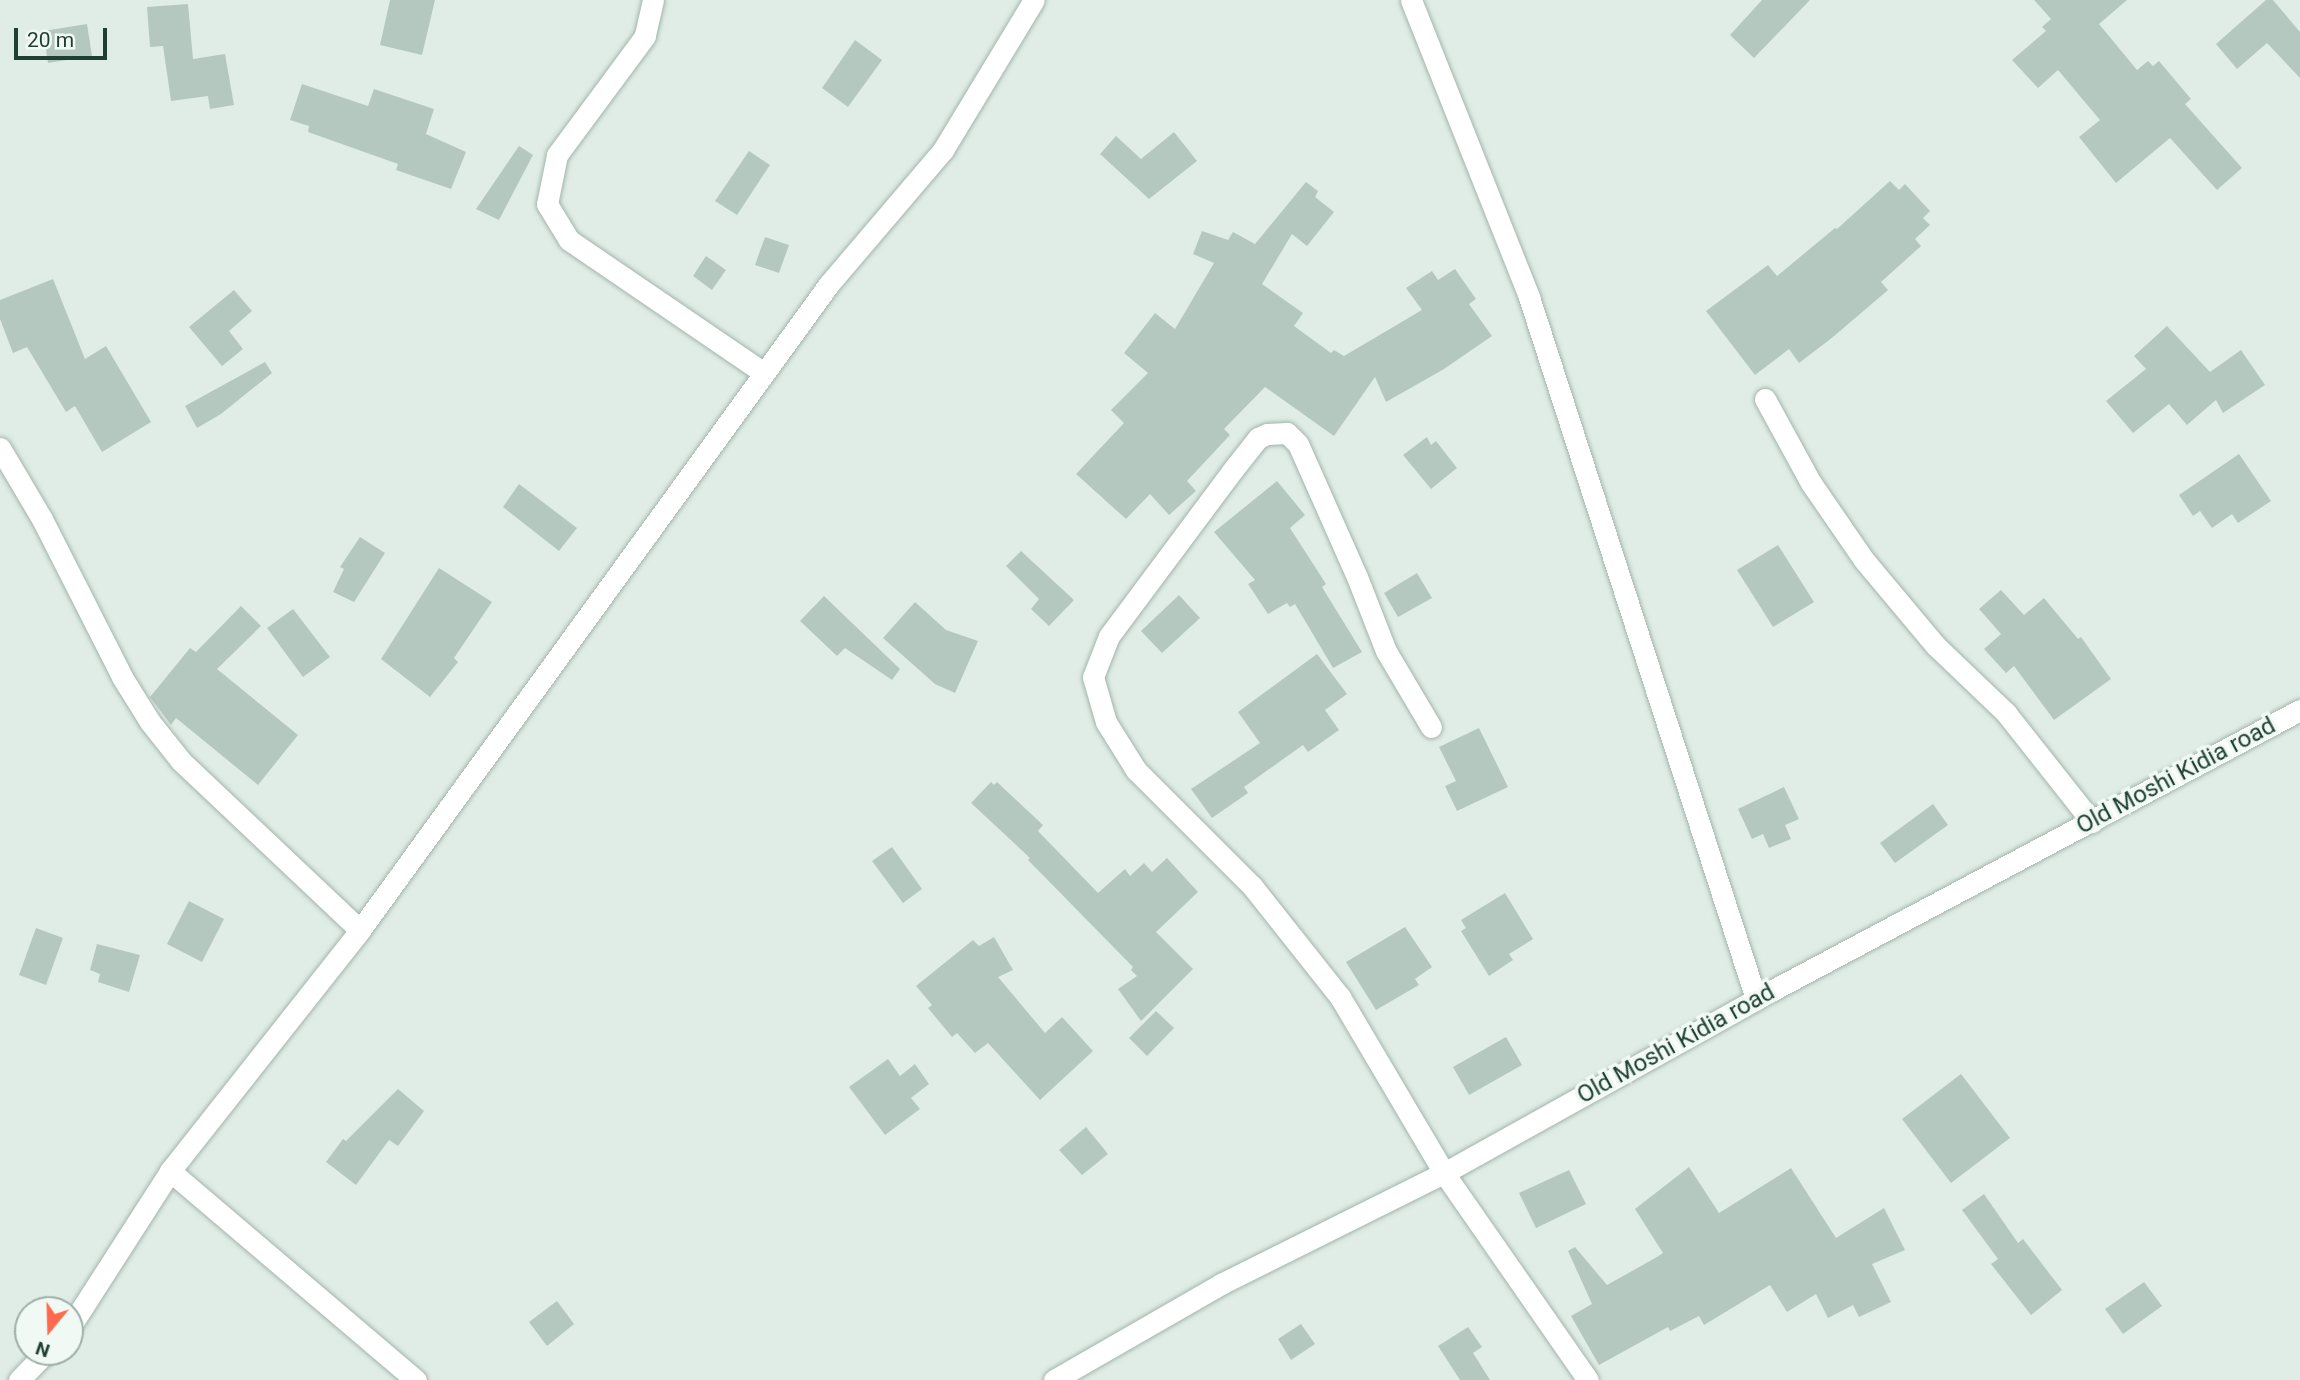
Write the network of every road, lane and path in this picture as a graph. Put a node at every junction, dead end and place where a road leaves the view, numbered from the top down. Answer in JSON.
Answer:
{"nodes":[{"id":1,"x":653,"y":0,"type":"edge"},
{"id":2,"x":1034,"y":0,"type":"edge"},
{"id":3,"x":1411,"y":0,"type":"edge"},
{"id":4,"x":764,"y":373,"type":"junction"},
{"id":5,"x":1765,"y":399,"type":"dead end"},
{"id":6,"x":0,"y":448,"type":"edge"},
{"id":7,"x":2300,"y":710,"type":"edge"},
{"id":8,"x":1431,"y":727,"type":"dead end"},
{"id":9,"x":2092,"y":822,"type":"junction"},
{"id":10,"x":360,"y":930,"type":"junction"},
{"id":11,"x":1756,"y":999,"type":"junction"},
{"id":12,"x":170,"y":1171,"type":"junction"},
{"id":13,"x":1444,"y":1172,"type":"junction"},
{"id":14,"x":84,"y":1305,"type":"edge"},
{"id":15,"x":32,"y":1366,"type":"edge"},
{"id":16,"x":19,"y":1380,"type":"edge"},
{"id":17,"x":416,"y":1380,"type":"edge"},
{"id":18,"x":1054,"y":1380,"type":"edge"},
{"id":19,"x":1588,"y":1380,"type":"edge"}],
"edges":[{"from":1,"to":4,"type":"street"},
{"from":2,"to":4,"type":"street"},
{"from":3,"to":11,"type":"street"},
{"from":4,"to":10,"type":"street"},
{"from":5,"to":9,"type":"street"},
{"from":6,"to":10,"type":"street"},
{"from":7,"to":9,"type":"street","name":"Old Moshi Kidia road"},
{"from":8,"to":13,"type":"street"},
{"from":9,"to":11,"type":"street","name":"Old Moshi Kidia road"},
{"from":10,"to":12,"type":"street"},
{"from":11,"to":13,"type":"street","name":"Old Moshi Kidia road"},
{"from":12,"to":14,"type":"street"},
{"from":12,"to":17,"type":"street"},
{"from":13,"to":18,"type":"street","name":"Old Moshi Kidia road"},
{"from":13,"to":19,"type":"street"},
{"from":15,"to":16,"type":"street"}]}
